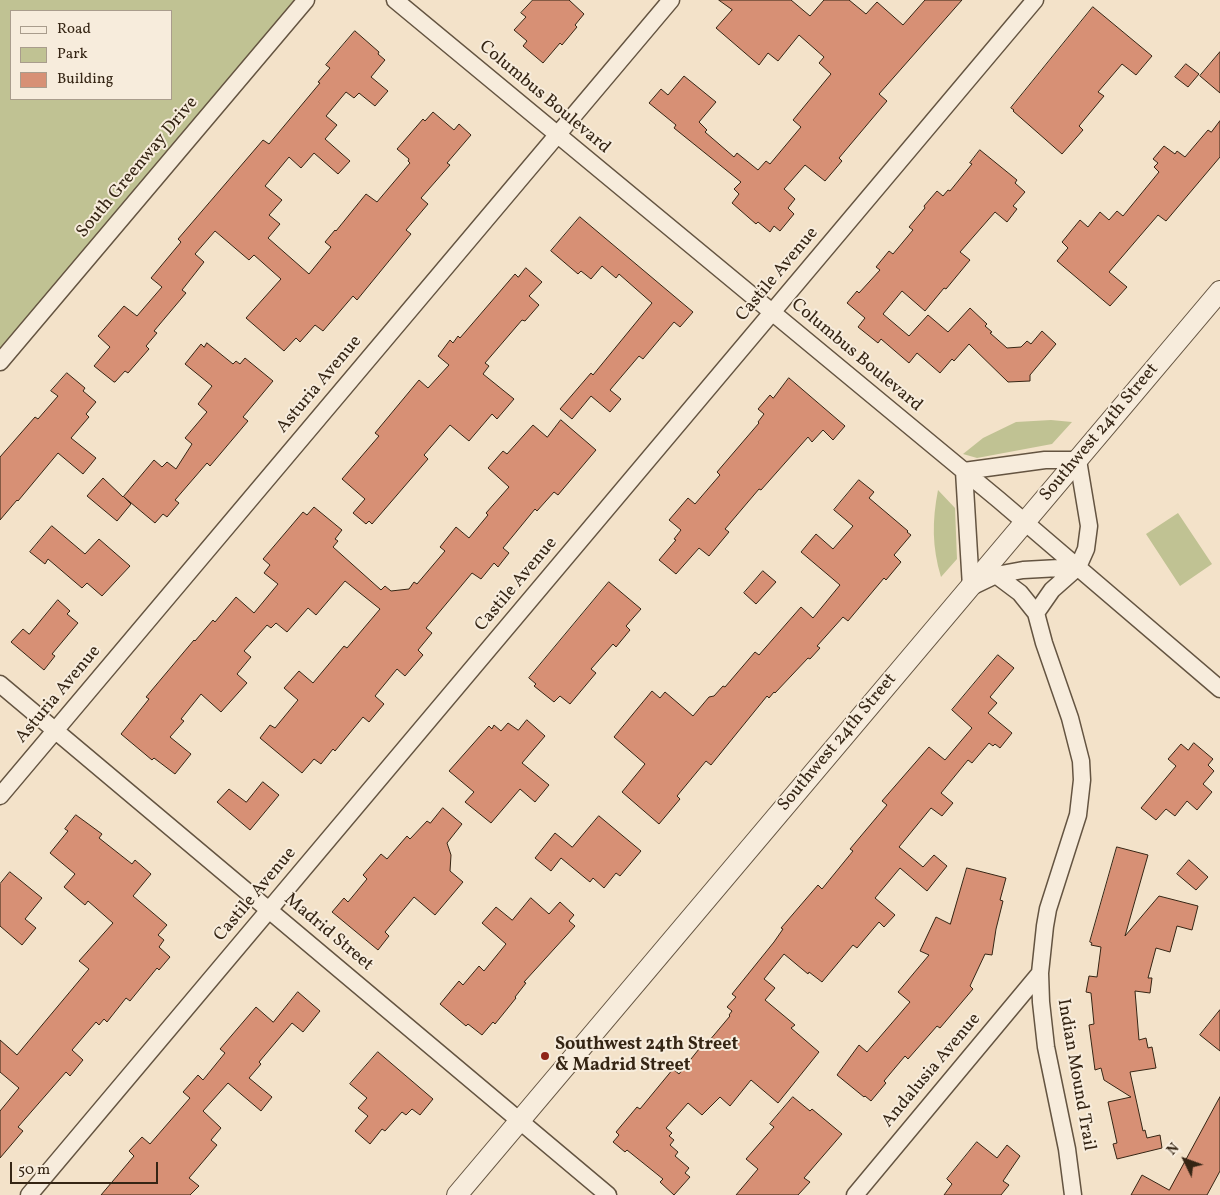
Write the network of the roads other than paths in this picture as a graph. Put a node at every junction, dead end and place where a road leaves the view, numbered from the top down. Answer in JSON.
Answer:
{"nodes":[{"id":1,"x":306,"y":0,"type":"edge"},
{"id":2,"x":395,"y":0,"type":"edge"},
{"id":3,"x":671,"y":0,"type":"edge"},
{"id":4,"x":1035,"y":0,"type":"edge"},
{"id":5,"x":557,"y":134,"type":"junction"},
{"id":6,"x":1220,"y":291,"type":"edge"},
{"id":7,"x":772,"y":312,"type":"junction"},
{"id":8,"x":0,"y":362,"type":"edge"},
{"id":9,"x":1078,"y":460,"type":"junction"},
{"id":10,"x":964,"y":471,"type":"junction"},
{"id":11,"x":1025,"y":522,"type":"junction"},
{"id":12,"x":1078,"y":567,"type":"junction"},
{"id":13,"x":996,"y":575,"type":"junction"},
{"id":14,"x":971,"y":587,"type":"junction"},
{"id":15,"x":1036,"y":613,"type":"junction"},
{"id":16,"x":0,"y":684,"type":"edge"},
{"id":17,"x":1220,"y":689,"type":"edge"},
{"id":18,"x":55,"y":730,"type":"junction"},
{"id":19,"x":0,"y":796,"type":"edge"},
{"id":20,"x":269,"y":910,"type":"junction"},
{"id":21,"x":1040,"y":973,"type":"junction"},
{"id":22,"x":520,"y":1120,"type":"junction"},
{"id":23,"x":29,"y":1195,"type":"edge"},
{"id":24,"x":457,"y":1195,"type":"edge"},
{"id":25,"x":608,"y":1195,"type":"edge"},
{"id":26,"x":855,"y":1195,"type":"edge"},
{"id":27,"x":1074,"y":1195,"type":"edge"}],
"edges":[{"from":1,"to":8,"type":"street","name":"South Greenway Drive"},
{"from":2,"to":5,"type":"street","name":"Columbus Boulevard"},
{"from":3,"to":5,"type":"street","name":"Asturia Avenue"},
{"from":4,"to":7,"type":"street","name":"Castile Avenue"},
{"from":5,"to":7,"type":"street","name":"Columbus Boulevard"},
{"from":5,"to":18,"type":"street","name":"Asturia Avenue"},
{"from":6,"to":9,"type":"street","name":"Southwest 24th Street"},
{"from":7,"to":10,"type":"street","name":"Columbus Boulevard"},
{"from":7,"to":20,"type":"street","name":"Castile Avenue"},
{"from":9,"to":10,"type":"street"},
{"from":9,"to":11,"type":"street","name":"Southwest 24th Street"},
{"from":9,"to":12,"type":"street"},
{"from":10,"to":11,"type":"street","name":"Columbus Boulevard"},
{"from":10,"to":14,"type":"street"},
{"from":11,"to":12,"type":"street","name":"Columbus Boulevard"},
{"from":11,"to":14,"type":"street","name":"Southwest 24th Street"},
{"from":12,"to":13,"type":"street"},
{"from":12,"to":15,"type":"street"},
{"from":12,"to":17,"type":"street","name":"Columbus Boulevard"},
{"from":13,"to":14,"type":"street"},
{"from":13,"to":15,"type":"street","name":"Indian Mound Trail"},
{"from":14,"to":22,"type":"street","name":"Southwest 24th Street"},
{"from":15,"to":21,"type":"street","name":"Indian Mound Trail"},
{"from":16,"to":18,"type":"street","name":"Madrid Street"},
{"from":18,"to":19,"type":"street","name":"Asturia Avenue"},
{"from":18,"to":20,"type":"street","name":"Madrid Street"},
{"from":20,"to":22,"type":"street","name":"Madrid Street"},
{"from":20,"to":23,"type":"street","name":"Castile Avenue"},
{"from":21,"to":26,"type":"street","name":"Andalusia Avenue"},
{"from":21,"to":27,"type":"street","name":"Indian Mound Trail"},
{"from":22,"to":24,"type":"street","name":"Southwest 24th Street"},
{"from":22,"to":25,"type":"street","name":"Madrid Street"}]}
